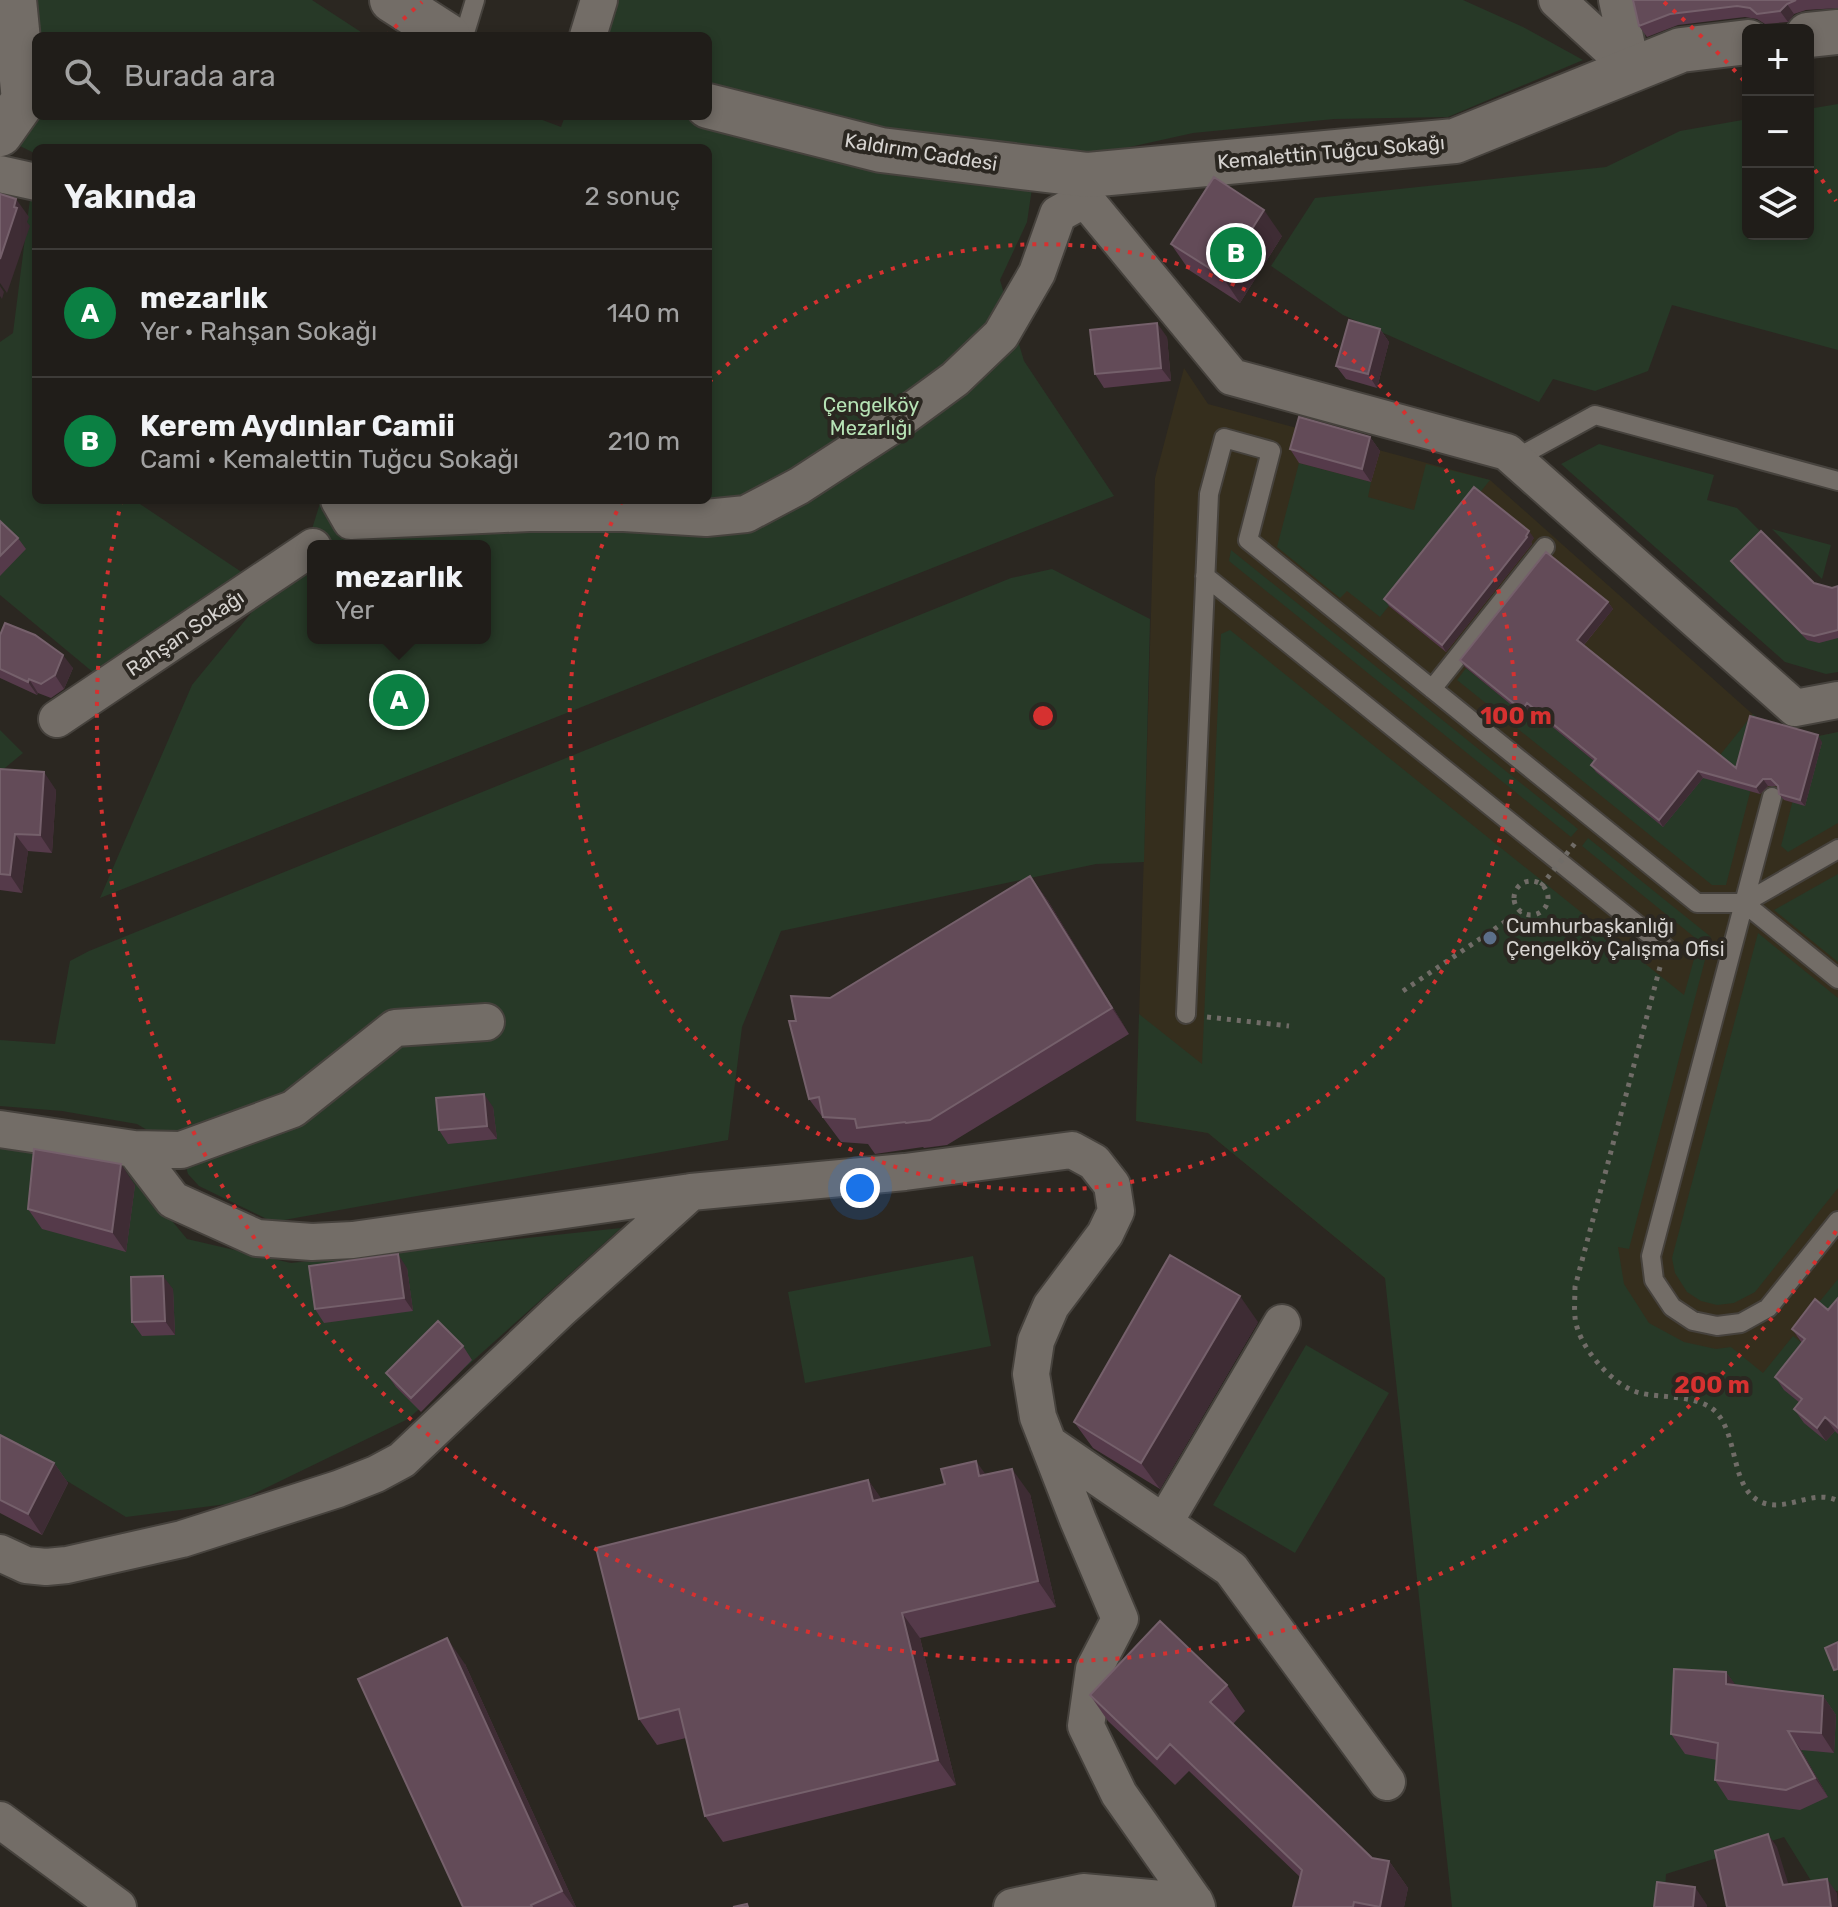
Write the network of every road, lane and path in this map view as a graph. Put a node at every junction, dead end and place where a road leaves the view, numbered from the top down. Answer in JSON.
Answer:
{"nodes":[{"id":1,"x":14,"y":0,"type":"edge"},
{"id":2,"x":392,"y":0,"type":"edge"},
{"id":3,"x":475,"y":0,"type":"edge"},
{"id":4,"x":599,"y":0,"type":"edge"},
{"id":5,"x":1557,"y":0,"type":"edge"},
{"id":6,"x":1617,"y":0,"type":"edge"},
{"id":7,"x":442,"y":32,"type":"edge"},
{"id":8,"x":465,"y":32,"type":"edge"},
{"id":9,"x":589,"y":32,"type":"edge"},
{"id":10,"x":1838,"y":32,"type":"edge"},
{"id":11,"x":1814,"y":34,"type":"edge"},
{"id":12,"x":1742,"y":43,"type":"edge"},
{"id":13,"x":1632,"y":69,"type":"junction"},
{"id":14,"x":712,"y":107,"type":"edge"},
{"id":15,"x":0,"y":134,"type":"edge"},
{"id":16,"x":0,"y":174,"type":"edge"},
{"id":17,"x":32,"y":181,"type":"edge"},
{"id":18,"x":1086,"y":187,"type":"junction"},
{"id":19,"x":1515,"y":459,"type":"junction"},
{"id":20,"x":1838,"y":481,"type":"edge"},
{"id":21,"x":345,"y":511,"type":"edge"},
{"id":22,"x":319,"y":540,"type":"edge"},
{"id":23,"x":1545,"y":547,"type":"dead end"},
{"id":24,"x":307,"y":551,"type":"edge"},
{"id":25,"x":1205,"y":576,"type":"junction"},
{"id":26,"x":1432,"y":689,"type":"junction"},
{"id":27,"x":1838,"y":700,"type":"edge"},
{"id":28,"x":57,"y":719,"type":"dead end"},
{"id":29,"x":1772,"y":797,"type":"dead end"},
{"id":30,"x":1576,"y":842,"type":"dead end"},
{"id":31,"x":1838,"y":849,"type":"edge"},
{"id":32,"x":1541,"y":886,"type":"junction"},
{"id":33,"x":1744,"y":903,"type":"junction"},
{"id":34,"x":1521,"y":911,"type":"junction"},
{"id":35,"x":1665,"y":947,"type":"dead end"},
{"id":36,"x":1838,"y":979,"type":"edge"},
{"id":37,"x":1403,"y":991,"type":"dead end"},
{"id":38,"x":1186,"y":1014,"type":"joint"},
{"id":39,"x":486,"y":1022,"type":"dead end"},
{"id":40,"x":1289,"y":1026,"type":"dead end"},
{"id":41,"x":0,"y":1129,"type":"edge"},
{"id":42,"x":134,"y":1149,"type":"junction"},
{"id":43,"x":691,"y":1192,"type":"junction"},
{"id":44,"x":1838,"y":1221,"type":"edge"},
{"id":45,"x":1282,"y":1323,"type":"dead end"},
{"id":46,"x":1048,"y":1443,"type":"junction"},
{"id":47,"x":1164,"y":1523,"type":"junction"},
{"id":48,"x":0,"y":1553,"type":"edge"},
{"id":49,"x":1387,"y":1782,"type":"dead end"},
{"id":50,"x":0,"y":1820,"type":"edge"},
{"id":51,"x":1196,"y":1904,"type":"edge"},
{"id":52,"x":118,"y":1907,"type":"edge"},
{"id":53,"x":1012,"y":1907,"type":"edge"}],
"edges":[{"from":1,"to":15,"type":"street"},
{"from":2,"to":7,"type":"street"},
{"from":3,"to":8,"type":"lane"},
{"from":4,"to":9,"type":"street"},
{"from":5,"to":13,"type":"street"},
{"from":6,"to":13,"type":"street"},
{"from":10,"to":11,"type":"street"},
{"from":12,"to":13,"type":"street","name":"Kemalettin Tuğcu Sokağı"},
{"from":13,"to":18,"type":"street","name":"Kemalettin Tuğcu Sokağı"},
{"from":14,"to":18,"type":"street","name":"Kaldırım Caddesi"},
{"from":16,"to":17,"type":"street"},
{"from":18,"to":19,"type":"street"},
{"from":18,"to":21,"type":"street"},
{"from":19,"to":20,"type":"lane"},
{"from":19,"to":27,"type":"street"},
{"from":21,"to":22,"type":"street","name":"Rahşan Sokağı"},
{"from":23,"to":26,"type":"lane"},
{"from":24,"to":28,"type":"street","name":"Rahşan Sokağı"},
{"from":25,"to":26,"type":"lane"},
{"from":25,"to":35,"type":"lane"},
{"from":25,"to":38,"type":"lane"},
{"from":26,"to":33,"type":"lane"},
{"from":29,"to":33,"type":"lane"},
{"from":30,"to":32,"type":"path","bridge":true},
{"from":31,"to":33,"type":"lane"},
{"from":32,"to":34,"type":"path"},
{"from":32,"to":34,"type":"path"},
{"from":33,"to":36,"type":"lane"},
{"from":33,"to":44,"type":"lane"},
{"from":34,"to":37,"type":"path"},
{"from":38,"to":40,"type":"path"},
{"from":39,"to":42,"type":"street"},
{"from":41,"to":42,"type":"street"},
{"from":42,"to":43,"type":"street"},
{"from":43,"to":46,"type":"street"},
{"from":43,"to":48,"type":"street"},
{"from":45,"to":47,"type":"street"},
{"from":46,"to":47,"type":"street"},
{"from":46,"to":51,"type":"street"},
{"from":47,"to":49,"type":"street"},
{"from":50,"to":52,"type":"street"},
{"from":51,"to":53,"type":"street"}]}
